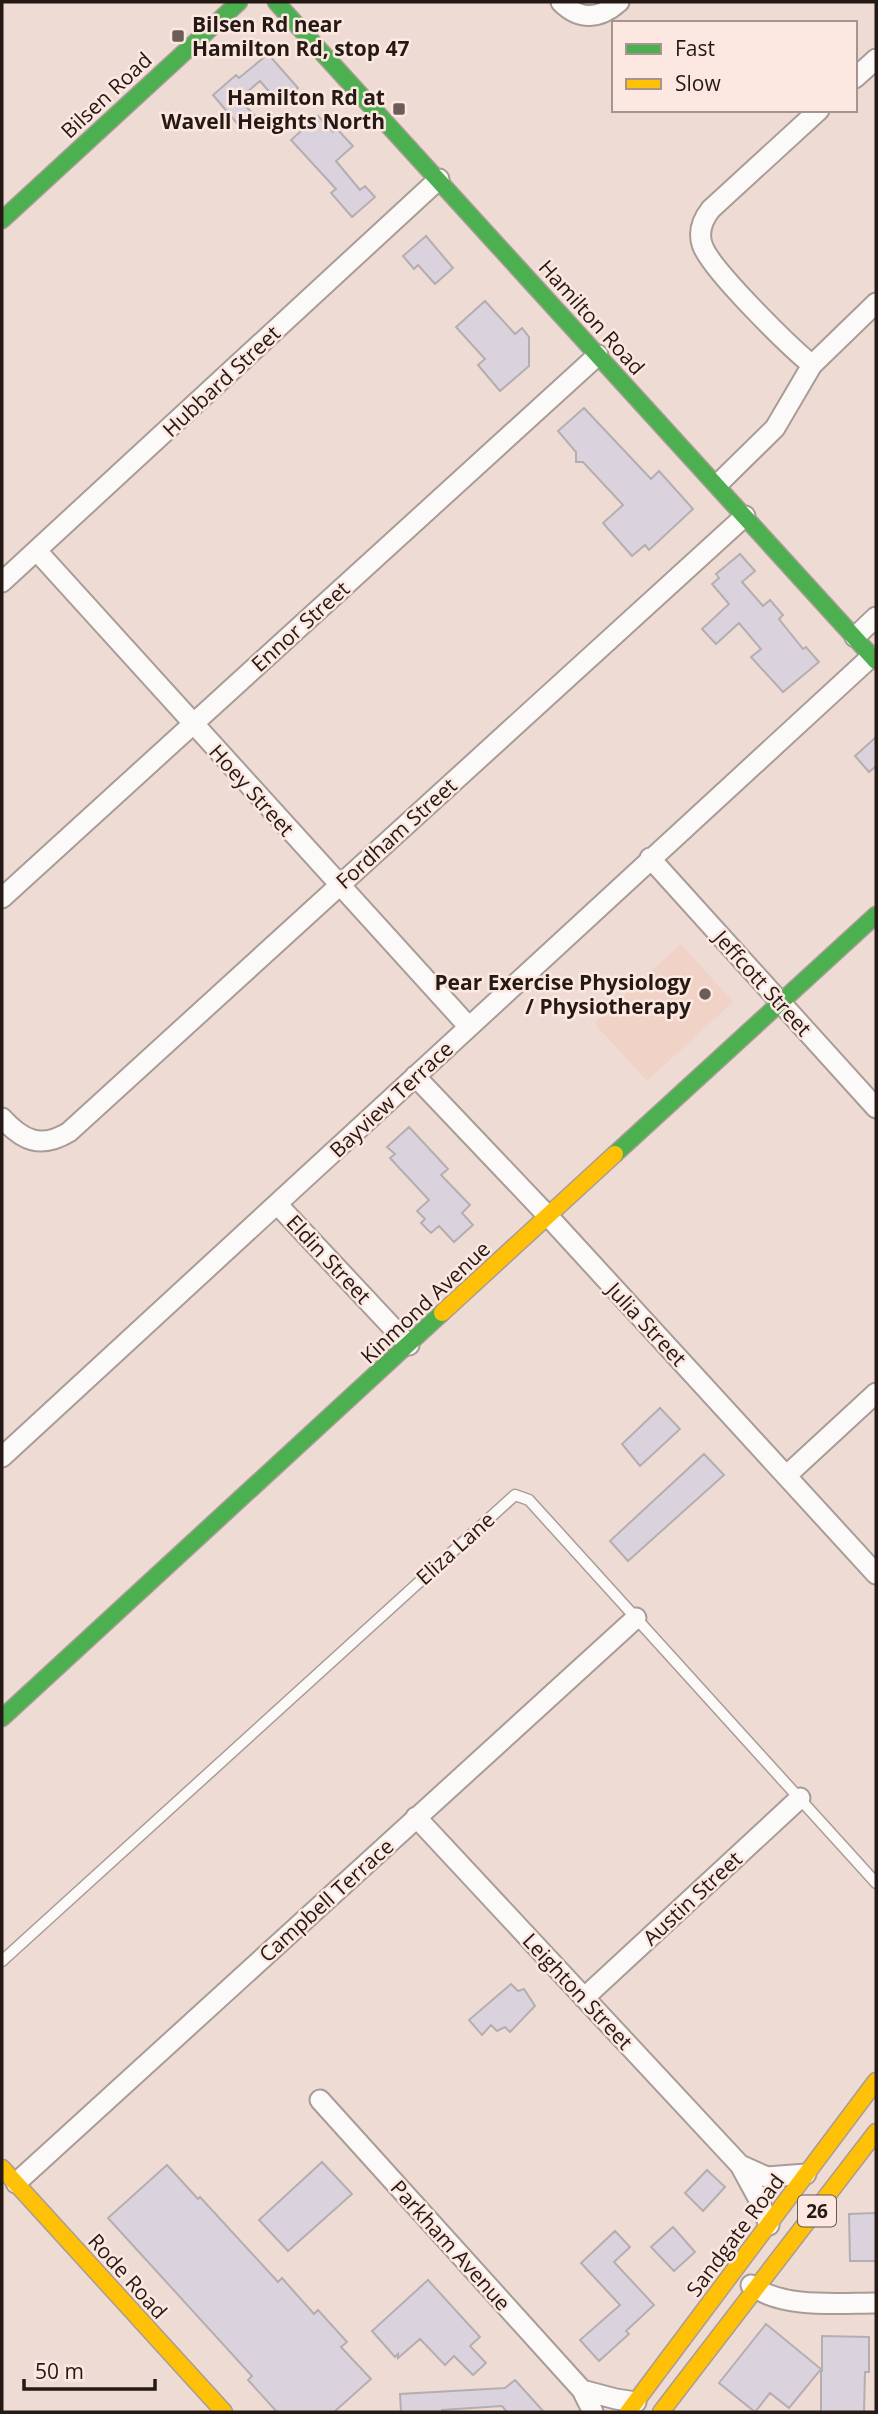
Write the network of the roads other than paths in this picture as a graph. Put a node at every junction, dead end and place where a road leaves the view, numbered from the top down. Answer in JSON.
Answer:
{"nodes":[{"id":1,"x":239,"y":2,"type":"edge"},
{"id":2,"x":276,"y":2,"type":"edge"},
{"id":3,"x":561,"y":2,"type":"edge"},
{"id":4,"x":619,"y":2,"type":"edge"},
{"id":5,"x":876,"y":59,"type":"edge"},
{"id":6,"x":857,"y":76,"type":"edge"},
{"id":7,"x":818,"y":112,"type":"edge"},
{"id":8,"x":439,"y":179,"type":"junction"},
{"id":9,"x":2,"y":220,"type":"edge"},
{"id":10,"x":876,"y":303,"type":"edge"},
{"id":11,"x":598,"y":355,"type":"junction"},
{"id":12,"x":812,"y":365,"type":"junction"},
{"id":13,"x":718,"y":484,"type":"junction"},
{"id":14,"x":745,"y":516,"type":"junction"},
{"id":15,"x":37,"y":551,"type":"junction"},
{"id":16,"x":2,"y":582,"type":"edge"},
{"id":17,"x":876,"y":617,"type":"edge"},
{"id":18,"x":855,"y":637,"type":"junction"},
{"id":19,"x":874,"y":659,"type":"edge"},
{"id":20,"x":193,"y":724,"type":"junction"},
{"id":21,"x":650,"y":858,"type":"junction"},
{"id":22,"x":339,"y":885,"type":"junction"},
{"id":23,"x":2,"y":898,"type":"edge"},
{"id":24,"x":876,"y":915,"type":"edge"},
{"id":25,"x":781,"y":1003,"type":"junction"},
{"id":26,"x":469,"y":1027,"type":"junction"},
{"id":27,"x":415,"y":1076,"type":"junction"},
{"id":28,"x":876,"y":1108,"type":"edge"},
{"id":29,"x":2,"y":1118,"type":"edge"},
{"id":30,"x":277,"y":1204,"type":"junction"},
{"id":31,"x":548,"y":1216,"type":"junction"},
{"id":32,"x":409,"y":1345,"type":"junction"},
{"id":33,"x":876,"y":1393,"type":"edge"},
{"id":34,"x":2,"y":1457,"type":"edge"},
{"id":35,"x":786,"y":1476,"type":"junction"},
{"id":36,"x":876,"y":1574,"type":"edge"},
{"id":37,"x":636,"y":1618,"type":"junction"},
{"id":38,"x":2,"y":1718,"type":"edge"},
{"id":39,"x":800,"y":1798,"type":"junction"},
{"id":40,"x":416,"y":1817,"type":"junction"},
{"id":41,"x":876,"y":1883,"type":"edge"},
{"id":42,"x":2,"y":1961,"type":"edge"},
{"id":43,"x":584,"y":1998,"type":"junction"},
{"id":44,"x":876,"y":2081,"type":"edge"},
{"id":45,"x":320,"y":2100,"type":"dead end"},
{"id":46,"x":876,"y":2133,"type":"edge"},
{"id":47,"x":740,"y":2165,"type":"junction"},
{"id":48,"x":2,"y":2168,"type":"edge"},
{"id":49,"x":807,"y":2174,"type":"junction"},
{"id":50,"x":16,"y":2183,"type":"junction"},
{"id":51,"x":769,"y":2225,"type":"junction"},
{"id":52,"x":734,"y":2273,"type":"junction"},
{"id":53,"x":757,"y":2290,"type":"junction"},
{"id":54,"x":876,"y":2303,"type":"edge"},
{"id":55,"x":582,"y":2390,"type":"junction"},
{"id":56,"x":632,"y":2407,"type":"edge"},
{"id":57,"x":224,"y":2412,"type":"edge"},
{"id":58,"x":593,"y":2412,"type":"edge"},
{"id":59,"x":661,"y":2412,"type":"edge"}],
"edges":[{"from":1,"to":9,"type":"main road","name":"Bilsen Road"},
{"from":2,"to":8,"type":"main road","name":"Hamilton Road"},
{"from":3,"to":4,"type":"street"},
{"from":5,"to":6,"type":"street"},
{"from":7,"to":12,"type":"street"},
{"from":8,"to":11,"type":"main road","name":"Hamilton Road"},
{"from":8,"to":15,"type":"street","name":"Hubbard Street"},
{"from":10,"to":12,"type":"street"},
{"from":11,"to":13,"type":"main road","name":"Hamilton Road"},
{"from":11,"to":20,"type":"street","name":"Ennor Street"},
{"from":12,"to":13,"type":"street"},
{"from":13,"to":14,"type":"main road","name":"Hamilton Road"},
{"from":14,"to":18,"type":"main road","name":"Hamilton Road"},
{"from":14,"to":22,"type":"street","name":"Fordham Street"},
{"from":15,"to":16,"type":"street","name":"Hubbard Street"},
{"from":15,"to":20,"type":"street","name":"Hoey Street"},
{"from":17,"to":18,"type":"street"},
{"from":18,"to":19,"type":"main road","name":"Hamilton Road"},
{"from":19,"to":21,"type":"street","name":"Bayview Terrace"},
{"from":20,"to":22,"type":"street","name":"Hoey Street"},
{"from":20,"to":23,"type":"street","name":"Ennor Street"},
{"from":21,"to":25,"type":"street","name":"Jeffcott Street"},
{"from":21,"to":26,"type":"street","name":"Bayview Terrace"},
{"from":22,"to":26,"type":"street","name":"Hoey Street"},
{"from":22,"to":29,"type":"street","name":"Fordham Street"},
{"from":24,"to":25,"type":"main road","name":"Kinmond Avenue"},
{"from":25,"to":28,"type":"street","name":"Jeffcott Street"},
{"from":25,"to":31,"type":"main road","name":"Kinmond Avenue"},
{"from":26,"to":27,"type":"street","name":"Bayview Terrace"},
{"from":27,"to":30,"type":"street","name":"Bayview Terrace"},
{"from":27,"to":31,"type":"street","name":"Julia Street"},
{"from":30,"to":32,"type":"street","name":"Eldin Street"},
{"from":30,"to":34,"type":"street","name":"Bayview Terrace"},
{"from":31,"to":32,"type":"main road","name":"Kinmond Avenue"},
{"from":31,"to":35,"type":"street","name":"Julia Street"},
{"from":32,"to":38,"type":"main road","name":"Kinmond Avenue"},
{"from":33,"to":35,"type":"street"},
{"from":35,"to":36,"type":"street","name":"Julia Street"},
{"from":37,"to":39,"type":"lane","name":"Eliza Lane"},
{"from":37,"to":40,"type":"street","name":"Campbell Terrace"},
{"from":37,"to":42,"type":"lane","name":"Eliza Lane"},
{"from":39,"to":41,"type":"lane","name":"Eliza Lane"},
{"from":39,"to":43,"type":"street","name":"Austin Street"},
{"from":40,"to":43,"type":"street","name":"Leighton Street"},
{"from":40,"to":50,"type":"street","name":"Campbell Terrace"},
{"from":43,"to":47,"type":"street","name":"Leighton Street"},
{"from":44,"to":49,"type":"main road","name":"Sandgate Road","number":"26"},
{"from":45,"to":55,"type":"street","name":"Parkham Avenue"},
{"from":46,"to":53,"type":"main road","number":"26"},
{"from":47,"to":49,"type":"street","name":"Leighton Street"},
{"from":47,"to":51,"type":"street","name":"Leighton Street"},
{"from":48,"to":50,"type":"main road","name":"Rode Road"},
{"from":49,"to":51,"type":"main road","name":"Sandgate Road","number":"26"},
{"from":50,"to":57,"type":"main road","name":"Rode Road"},
{"from":51,"to":52,"type":"main road","name":"Sandgate Road","number":"26"},
{"from":52,"to":53,"type":"street"},
{"from":52,"to":56,"type":"main road","name":"Sandgate Road","number":"26"},
{"from":53,"to":54,"type":"street"},
{"from":53,"to":59,"type":"main road","number":"26"},
{"from":55,"to":56,"type":"street"},
{"from":55,"to":58,"type":"street","name":"Parkham Avenue"}]}
